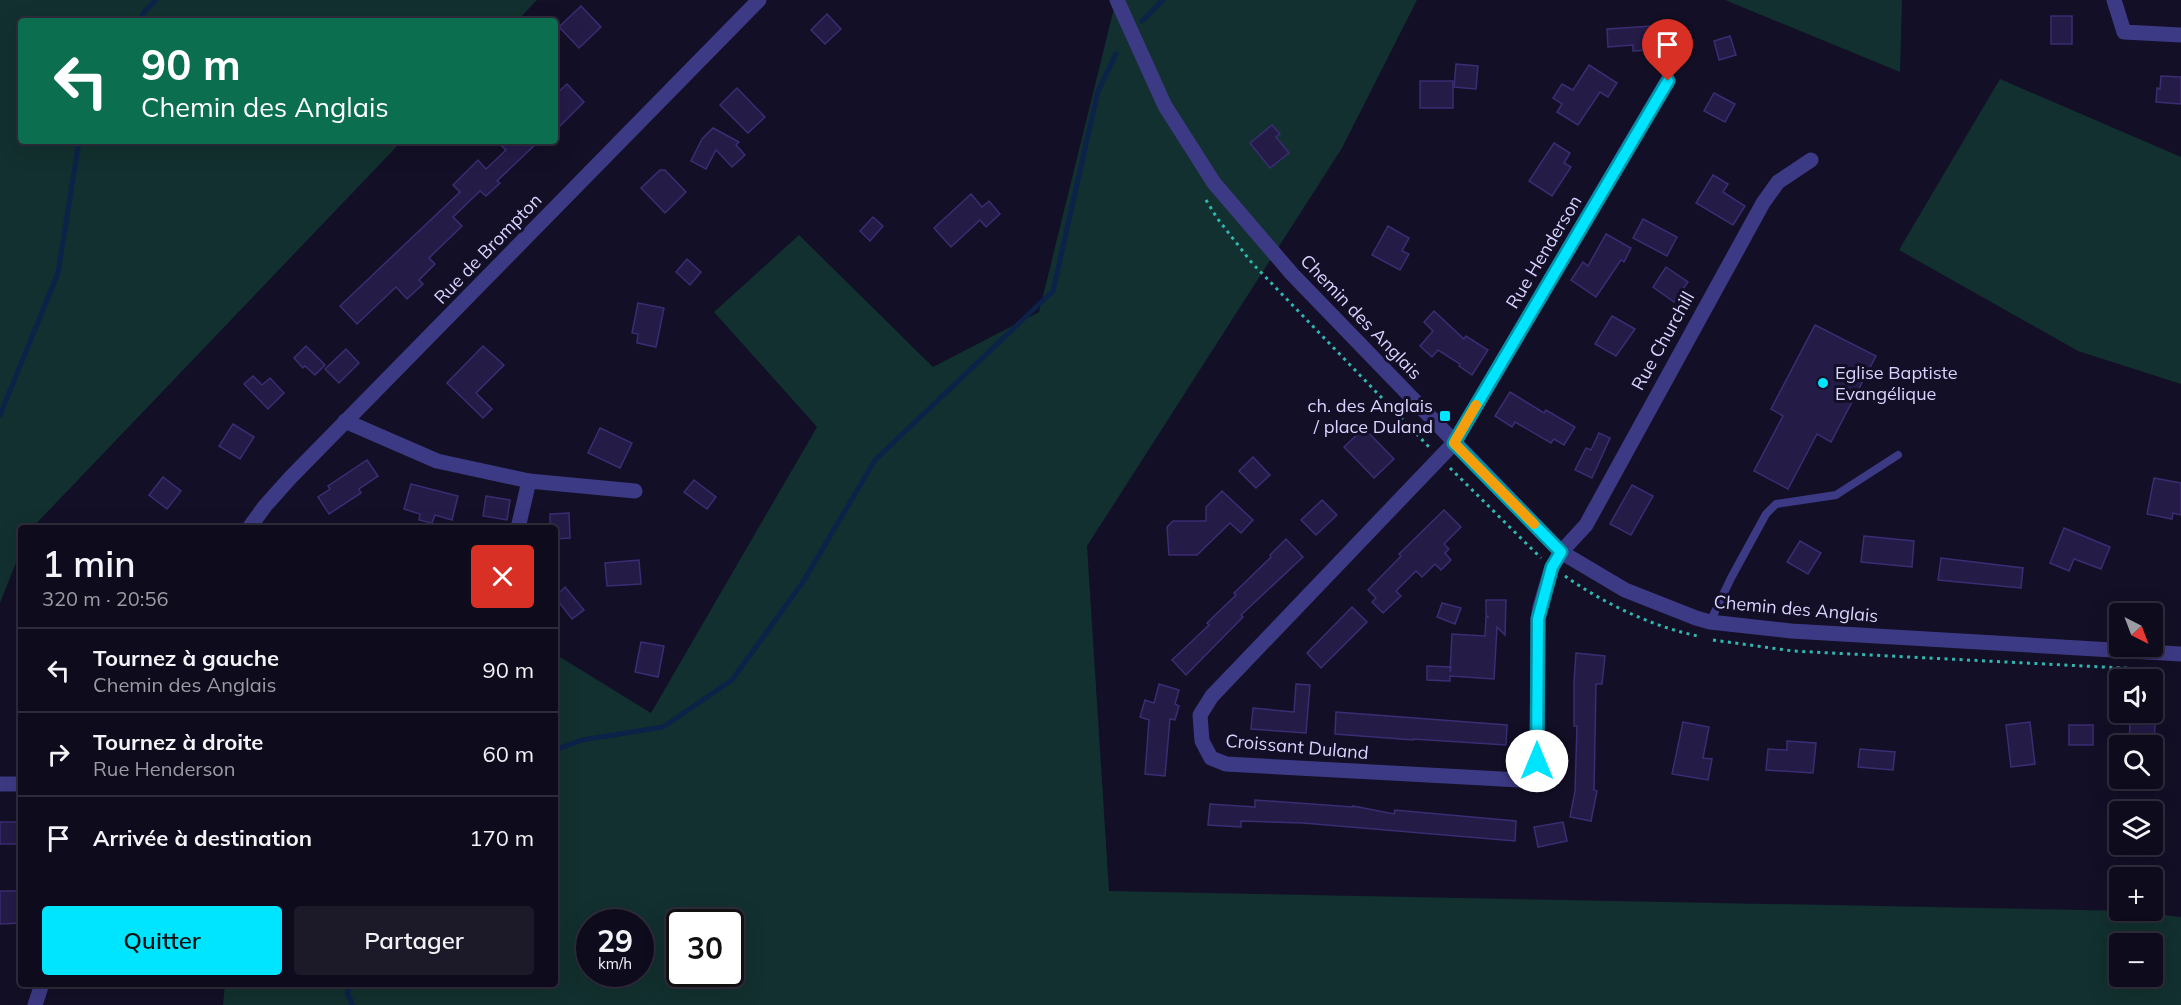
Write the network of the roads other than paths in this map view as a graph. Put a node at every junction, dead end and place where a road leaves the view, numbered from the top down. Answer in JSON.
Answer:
{"nodes":[{"id":1,"x":759,"y":0,"type":"edge"},
{"id":2,"x":1117,"y":0,"type":"edge"},
{"id":3,"x":2114,"y":0,"type":"edge"},
{"id":4,"x":2181,"y":35,"type":"edge"},
{"id":5,"x":1668,"y":81,"type":"dead end"},
{"id":6,"x":1811,"y":160,"type":"dead end"},
{"id":7,"x":345,"y":421,"type":"junction"},
{"id":8,"x":1454,"y":443,"type":"junction"},
{"id":9,"x":1898,"y":455,"type":"dead end"},
{"id":10,"x":529,"y":481,"type":"junction"},
{"id":11,"x":635,"y":491,"type":"dead end"},
{"id":12,"x":251,"y":525,"type":"edge"},
{"id":13,"x":519,"y":525,"type":"edge"},
{"id":14,"x":1561,"y":552,"type":"junction"},
{"id":15,"x":1710,"y":622,"type":"junction"},
{"id":16,"x":2181,"y":654,"type":"edge"},
{"id":17,"x":0,"y":784,"type":"edge"},
{"id":18,"x":18,"y":784,"type":"edge"},
{"id":19,"x":41,"y":987,"type":"edge"},
{"id":20,"x":35,"y":1005,"type":"edge"}],
"edges":[{"from":1,"to":7,"type":"street","name":"Rue de Brompton"},
{"from":2,"to":8,"type":"street","name":"Chemin des Anglais"},
{"from":3,"to":4,"type":"street"},
{"from":5,"to":8,"type":"street","name":"Rue Henderson"},
{"from":6,"to":14,"type":"street","name":"Rue Churchill"},
{"from":7,"to":10,"type":"street"},
{"from":7,"to":12,"type":"street","name":"Rue de Brompton"},
{"from":8,"to":14,"type":"street","name":"Chemin des Anglais"},
{"from":8,"to":14,"type":"street","name":"Croissant Duland"},
{"from":9,"to":15,"type":"lane"},
{"from":10,"to":11,"type":"street"},
{"from":10,"to":13,"type":"street"},
{"from":14,"to":15,"type":"street","name":"Chemin des Anglais"},
{"from":15,"to":16,"type":"street","name":"Chemin des Anglais"},
{"from":17,"to":18,"type":"street"},
{"from":19,"to":20,"type":"street"}]}
